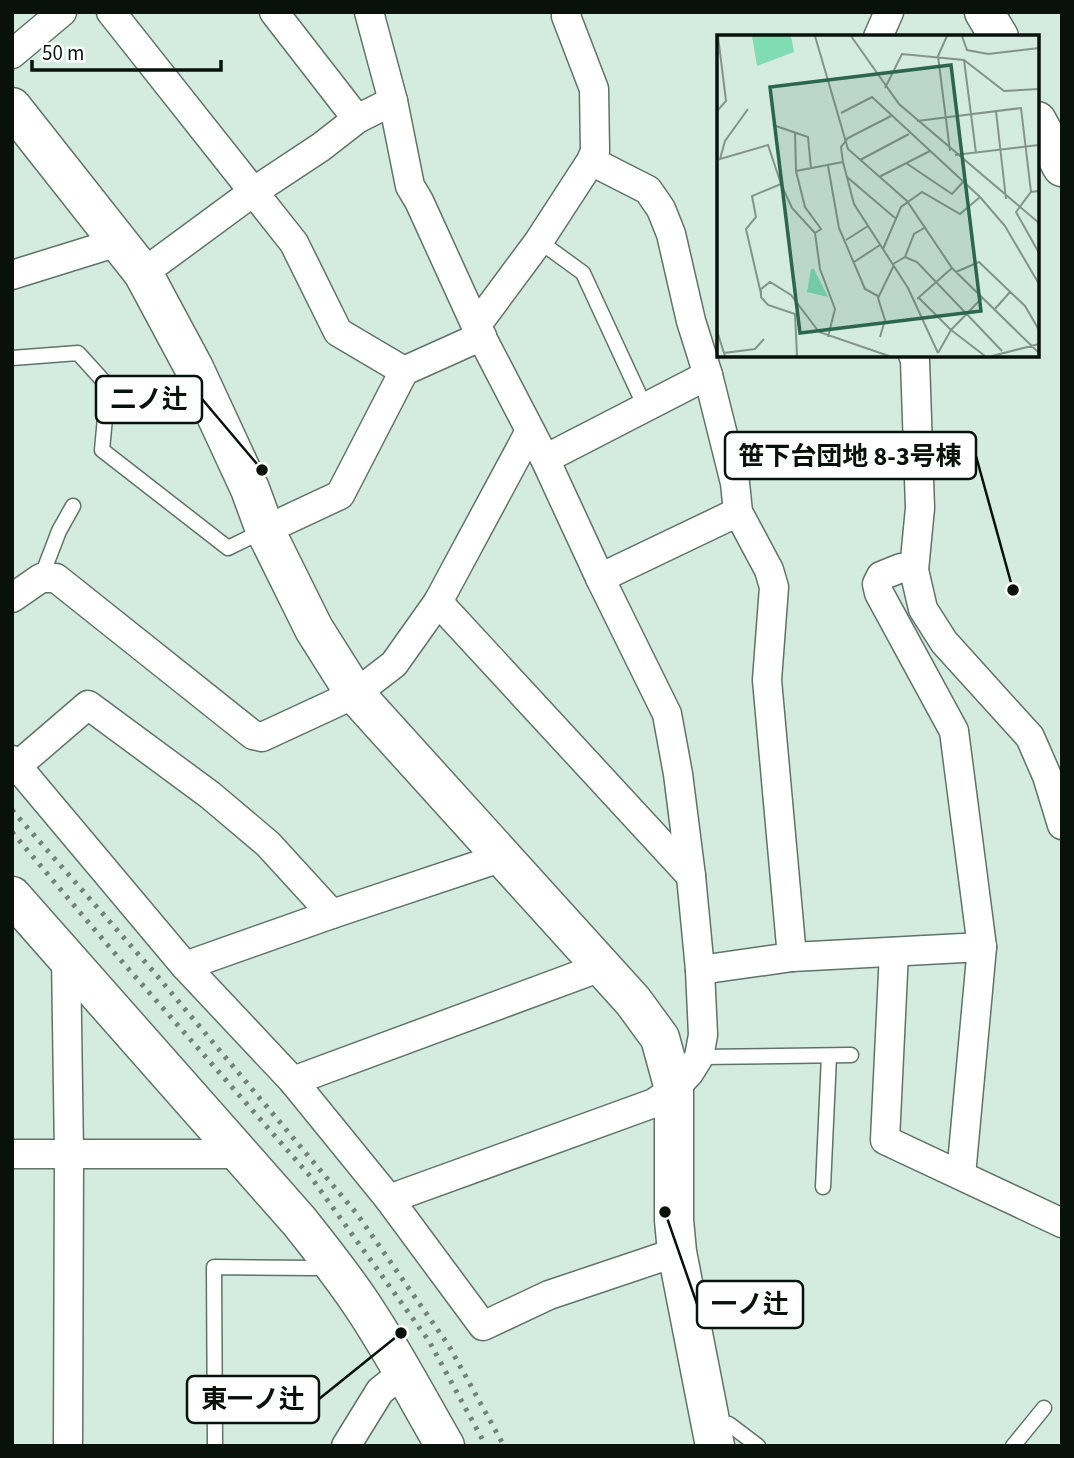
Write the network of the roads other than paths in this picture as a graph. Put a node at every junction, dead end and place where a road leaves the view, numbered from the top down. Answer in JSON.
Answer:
{"nodes":[{"id":1,"x":62,"y":12,"type":"edge"},
{"id":2,"x":111,"y":12,"type":"edge"},
{"id":3,"x":274,"y":12,"type":"edge"},
{"id":4,"x":369,"y":12,"type":"edge"},
{"id":5,"x":567,"y":12,"type":"edge"},
{"id":6,"x":889,"y":12,"type":"edge"},
{"id":7,"x":984,"y":12,"type":"edge"},
{"id":8,"x":879,"y":35,"type":"edge"},
{"id":9,"x":998,"y":35,"type":"edge"},
{"id":10,"x":12,"y":54,"type":"edge"},
{"id":11,"x":393,"y":101,"type":"junction"},
{"id":12,"x":12,"y":107,"type":"edge"},
{"id":13,"x":357,"y":119,"type":"junction"},
{"id":14,"x":1039,"y":125,"type":"edge"},
{"id":15,"x":591,"y":161,"type":"junction"},
{"id":16,"x":1062,"y":167,"type":"edge"},
{"id":17,"x":253,"y":192,"type":"junction"},
{"id":18,"x":118,"y":242,"type":"junction"},
{"id":19,"x":539,"y":242,"type":"junction"},
{"id":20,"x":143,"y":273,"type":"junction"},
{"id":21,"x":12,"y":275,"type":"edge"},
{"id":22,"x":479,"y":331,"type":"junction"},
{"id":23,"x":914,"y":357,"type":"edge"},
{"id":24,"x":12,"y":358,"type":"edge"},
{"id":25,"x":404,"y":370,"type":"junction"},
{"id":26,"x":708,"y":375,"type":"junction"},
{"id":27,"x":645,"y":407,"type":"junction"},
{"id":28,"x":530,"y":431,"type":"junction"},
{"id":29,"x":545,"y":458,"type":"junction"},
{"id":30,"x":73,"y":506,"type":"dead end"},
{"id":31,"x":738,"y":512,"type":"junction"},
{"id":32,"x":265,"y":530,"type":"junction"},
{"id":33,"x":914,"y":570,"type":"junction"},
{"id":34,"x":41,"y":578,"type":"junction"},
{"id":35,"x":600,"y":578,"type":"junction"},
{"id":36,"x":12,"y":598,"type":"edge"},
{"id":37,"x":438,"y":602,"type":"junction"},
{"id":38,"x":355,"y":694,"type":"junction"},
{"id":39,"x":15,"y":763,"type":"edge"},
{"id":40,"x":1062,"y":825,"type":"edge"},
{"id":41,"x":503,"y":857,"type":"junction"},
{"id":42,"x":691,"y":876,"type":"junction"},
{"id":43,"x":12,"y":896,"type":"edge"},
{"id":44,"x":332,"y":914,"type":"junction"},
{"id":45,"x":26,"y":927,"type":"edge"},
{"id":46,"x":982,"y":947,"type":"junction"},
{"id":47,"x":894,"y":952,"type":"junction"},
{"id":48,"x":66,"y":956,"type":"junction"},
{"id":49,"x":792,"y":957,"type":"junction"},
{"id":50,"x":185,"y":966,"type":"junction"},
{"id":51,"x":601,"y":967,"type":"junction"},
{"id":52,"x":700,"y":970,"type":"junction"},
{"id":53,"x":851,"y":1055,"type":"dead end"},
{"id":54,"x":829,"y":1056,"type":"junction"},
{"id":55,"x":699,"y":1057,"type":"junction"},
{"id":56,"x":293,"y":1081,"type":"junction"},
{"id":57,"x":674,"y":1089,"type":"junction"},
{"id":58,"x":240,"y":1153,"type":"junction"},
{"id":59,"x":12,"y":1154,"type":"edge"},
{"id":60,"x":69,"y":1154,"type":"junction"},
{"id":61,"x":961,"y":1175,"type":"junction"},
{"id":62,"x":823,"y":1187,"type":"dead end"},
{"id":63,"x":388,"y":1199,"type":"junction"},
{"id":64,"x":1062,"y":1223,"type":"edge"},
{"id":65,"x":677,"y":1252,"type":"junction"},
{"id":66,"x":333,"y":1263,"type":"junction"},
{"id":67,"x":404,"y":1372,"type":"junction"},
{"id":68,"x":1044,"y":1408,"type":"dead end"},
{"id":69,"x":713,"y":1436,"type":"edge"},
{"id":70,"x":68,"y":1446,"type":"edge"},
{"id":71,"x":215,"y":1446,"type":"edge"},
{"id":72,"x":346,"y":1446,"type":"edge"},
{"id":73,"x":445,"y":1446,"type":"edge"},
{"id":74,"x":758,"y":1446,"type":"edge"},
{"id":75,"x":1013,"y":1446,"type":"edge"}],
"edges":[{"from":1,"to":10,"type":"street"},
{"from":2,"to":17,"type":"street"},
{"from":3,"to":13,"type":"street"},
{"from":4,"to":11,"type":"street"},
{"from":5,"to":15,"type":"street"},
{"from":6,"to":8,"type":"street"},
{"from":7,"to":9,"type":"street"},
{"from":11,"to":13,"type":"street"},
{"from":11,"to":22,"type":"street"},
{"from":12,"to":18,"type":"street"},
{"from":13,"to":17,"type":"street"},
{"from":14,"to":16,"type":"street"},
{"from":15,"to":19,"type":"street"},
{"from":15,"to":26,"type":"street"},
{"from":17,"to":20,"type":"street"},
{"from":17,"to":25,"type":"street"},
{"from":18,"to":20,"type":"street"},
{"from":18,"to":21,"type":"street"},
{"from":19,"to":22,"type":"street"},
{"from":19,"to":27,"type":"lane"},
{"from":20,"to":32,"type":"street"},
{"from":22,"to":25,"type":"street"},
{"from":22,"to":28,"type":"street"},
{"from":23,"to":33,"type":"street"},
{"from":24,"to":32,"type":"lane"},
{"from":25,"to":32,"type":"street"},
{"from":26,"to":27,"type":"street"},
{"from":26,"to":31,"type":"street"},
{"from":27,"to":29,"type":"street"},
{"from":28,"to":29,"type":"street"},
{"from":28,"to":37,"type":"street"},
{"from":29,"to":35,"type":"street"},
{"from":30,"to":34,"type":"lane"},
{"from":31,"to":35,"type":"street"},
{"from":31,"to":49,"type":"street"},
{"from":32,"to":38,"type":"street"},
{"from":33,"to":40,"type":"street"},
{"from":33,"to":46,"type":"street"},
{"from":34,"to":36,"type":"street"},
{"from":34,"to":38,"type":"street"},
{"from":35,"to":42,"type":"street"},
{"from":37,"to":38,"type":"street"},
{"from":37,"to":42,"type":"street"},
{"from":38,"to":41,"type":"street"},
{"from":39,"to":44,"type":"street"},
{"from":39,"to":50,"type":"street"},
{"from":41,"to":44,"type":"street"},
{"from":41,"to":51,"type":"street"},
{"from":42,"to":52,"type":"street"},
{"from":43,"to":45,"type":"street"},
{"from":44,"to":50,"type":"street"},
{"from":45,"to":48,"type":"street"},
{"from":46,"to":47,"type":"street"},
{"from":46,"to":61,"type":"street"},
{"from":47,"to":49,"type":"street"},
{"from":47,"to":61,"type":"street"},
{"from":48,"to":58,"type":"street"},
{"from":48,"to":60,"type":"street"},
{"from":49,"to":52,"type":"street"},
{"from":50,"to":56,"type":"street"},
{"from":51,"to":56,"type":"street"},
{"from":51,"to":57,"type":"street"},
{"from":52,"to":55,"type":"street"},
{"from":53,"to":54,"type":"lane"},
{"from":54,"to":55,"type":"lane"},
{"from":54,"to":62,"type":"lane"},
{"from":55,"to":57,"type":"street"},
{"from":56,"to":63,"type":"street"},
{"from":57,"to":63,"type":"street"},
{"from":57,"to":65,"type":"street"},
{"from":58,"to":60,"type":"street"},
{"from":58,"to":66,"type":"street"},
{"from":59,"to":60,"type":"street"},
{"from":60,"to":70,"type":"street"},
{"from":61,"to":64,"type":"street"},
{"from":63,"to":65,"type":"street"},
{"from":65,"to":69,"type":"street"},
{"from":66,"to":67,"type":"street"},
{"from":66,"to":71,"type":"lane"},
{"from":67,"to":72,"type":"street"},
{"from":67,"to":73,"type":"street"},
{"from":68,"to":75,"type":"lane"},
{"from":69,"to":74,"type":"lane"}]}
